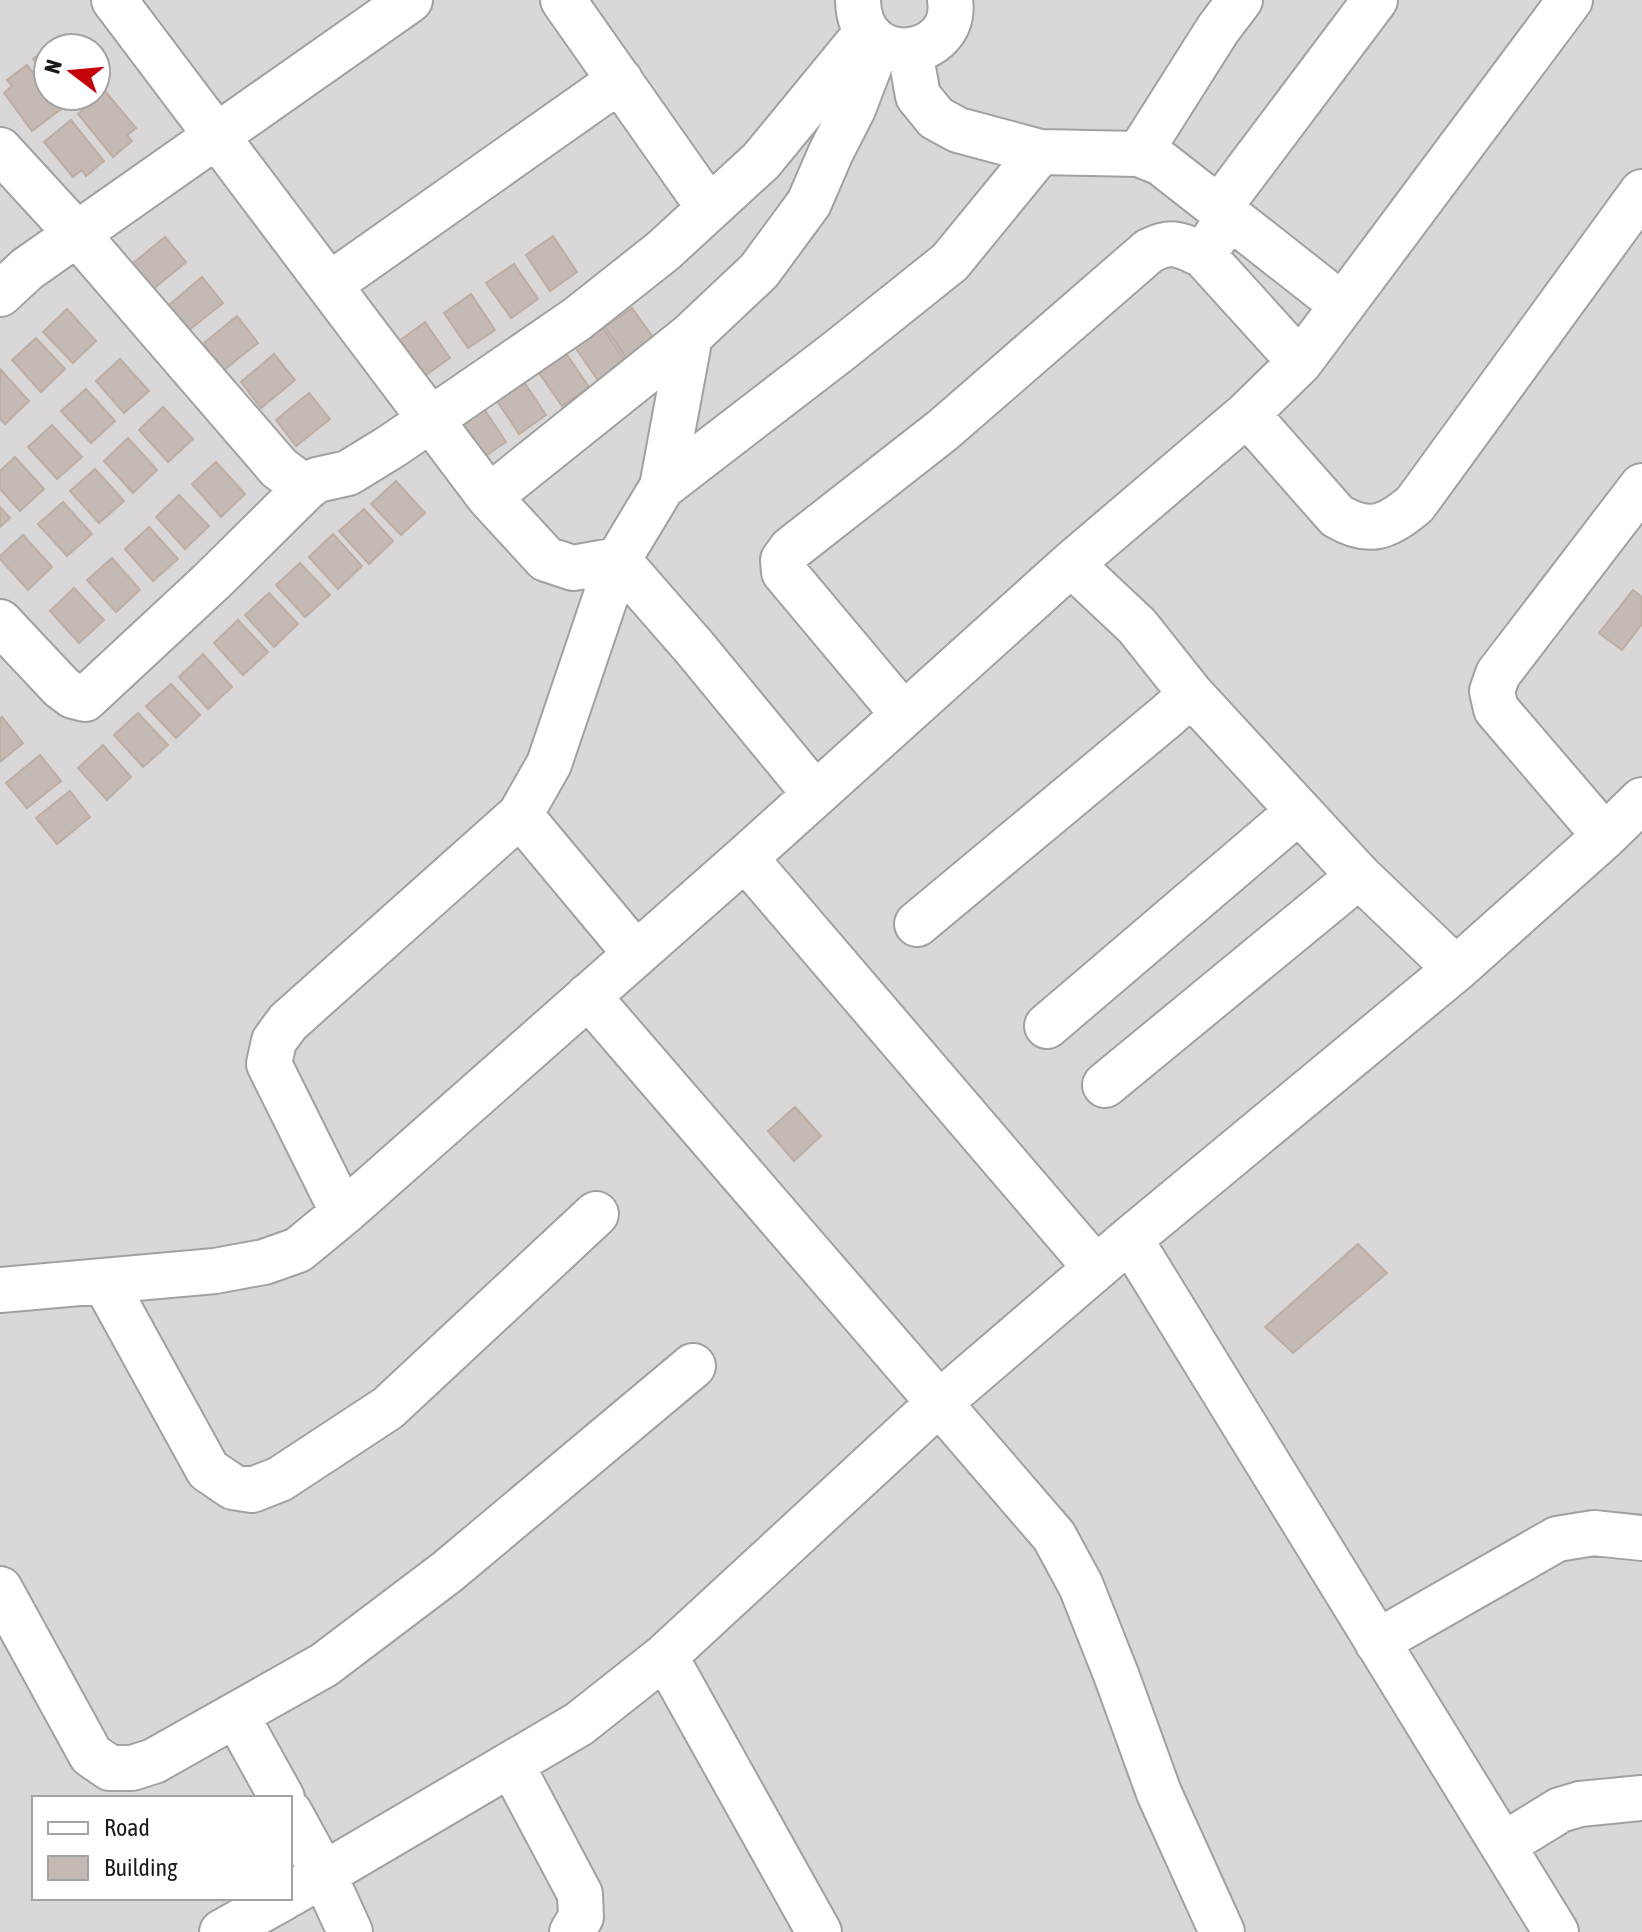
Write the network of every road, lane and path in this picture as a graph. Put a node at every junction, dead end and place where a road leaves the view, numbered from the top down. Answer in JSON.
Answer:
{"nodes":[{"id":1,"x":114,"y":0,"type":"edge"},
{"id":2,"x":410,"y":0,"type":"edge"},
{"id":3,"x":563,"y":0,"type":"edge"},
{"id":4,"x":950,"y":0,"type":"edge"},
{"id":5,"x":1240,"y":0,"type":"edge"},
{"id":6,"x":1375,"y":0,"type":"edge"},
{"id":7,"x":1570,"y":0,"type":"edge"},
{"id":8,"x":878,"y":32,"type":"edge"},
{"id":9,"x":620,"y":80,"type":"junction"},
{"id":10,"x":217,"y":136,"type":"junction"},
{"id":11,"x":0,"y":150,"type":"edge"},
{"id":12,"x":1040,"y":152,"type":"junction"},
{"id":13,"x":1139,"y":154,"type":"junction"},
{"id":14,"x":1642,"y":192,"type":"edge"},
{"id":15,"x":709,"y":208,"type":"junction"},
{"id":16,"x":1226,"y":215,"type":"junction"},
{"id":17,"x":77,"y":234,"type":"junction"},
{"id":18,"x":1203,"y":255,"type":"junction"},
{"id":19,"x":329,"y":285,"type":"junction"},
{"id":20,"x":0,"y":294,"type":"edge"},
{"id":21,"x":1342,"y":305,"type":"junction"},
{"id":22,"x":690,"y":336,"type":"junction"},
{"id":23,"x":1300,"y":362,"type":"junction"},
{"id":24,"x":1247,"y":414,"type":"junction"},
{"id":25,"x":431,"y":418,"type":"junction"},
{"id":26,"x":1642,"y":486,"type":"edge"},
{"id":27,"x":662,"y":487,"type":"junction"},
{"id":28,"x":306,"y":488,"type":"junction"},
{"id":29,"x":489,"y":497,"type":"junction"},
{"id":30,"x":618,"y":560,"type":"junction"},
{"id":31,"x":1071,"y":564,"type":"junction"},
{"id":32,"x":0,"y":622,"type":"edge"},
{"id":33,"x":1191,"y":694,"type":"junction"},
{"id":34,"x":903,"y":714,"type":"junction"},
{"id":35,"x":815,"y":794,"type":"junction"},
{"id":36,"x":1642,"y":800,"type":"edge"},
{"id":37,"x":1299,"y":811,"type":"junction"},
{"id":38,"x":520,"y":815,"type":"junction"},
{"id":39,"x":1605,"y":836,"type":"junction"},
{"id":40,"x":745,"y":858,"type":"junction"},
{"id":41,"x":1359,"y":876,"type":"junction"},
{"id":42,"x":917,"y":924,"type":"dead end"},
{"id":43,"x":636,"y":954,"type":"junction"},
{"id":44,"x":1456,"y":969,"type":"junction"},
{"id":45,"x":588,"y":996,"type":"junction"},
{"id":46,"x":1047,"y":1026,"type":"dead end"},
{"id":47,"x":1105,"y":1085,"type":"dead end"},
{"id":48,"x":343,"y":1213,"type":"junction"},
{"id":49,"x":596,"y":1214,"type":"dead end"},
{"id":50,"x":1130,"y":1239,"type":"junction"},
{"id":51,"x":1096,"y":1268,"type":"junction"},
{"id":52,"x":104,"y":1281,"type":"junction"},
{"id":53,"x":0,"y":1290,"type":"edge"},
{"id":54,"x":693,"y":1366,"type":"dead end"},
{"id":55,"x":939,"y":1403,"type":"junction"},
{"id":56,"x":1642,"y":1538,"type":"edge"},
{"id":57,"x":0,"y":1589,"type":"edge"},
{"id":58,"x":1377,"y":1642,"type":"junction"},
{"id":59,"x":665,"y":1656,"type":"junction"},
{"id":60,"x":236,"y":1715,"type":"junction"},
{"id":61,"x":511,"y":1764,"type":"junction"},
{"id":62,"x":281,"y":1796,"type":"edge"},
{"id":63,"x":1642,"y":1798,"type":"edge"},
{"id":64,"x":292,"y":1821,"type":"edge"},
{"id":65,"x":1503,"y":1845,"type":"junction"},
{"id":66,"x":307,"y":1885,"type":"edge"},
{"id":67,"x":279,"y":1900,"type":"edge"},
{"id":68,"x":222,"y":1932,"type":"edge"},
{"id":69,"x":350,"y":1932,"type":"edge"},
{"id":70,"x":572,"y":1932,"type":"edge"},
{"id":71,"x":819,"y":1932,"type":"edge"},
{"id":72,"x":1222,"y":1932,"type":"edge"},
{"id":73,"x":1556,"y":1932,"type":"edge"}],
"edges":[{"from":1,"to":10,"type":"street"},
{"from":2,"to":10,"type":"street"},
{"from":3,"to":9,"type":"street"},
{"from":4,"to":8,"type":"street"},
{"from":5,"to":13,"type":"street"},
{"from":6,"to":16,"type":"street"},
{"from":7,"to":21,"type":"street"},
{"from":8,"to":12,"type":"street"},
{"from":8,"to":15,"type":"street"},
{"from":8,"to":22,"type":"street"},
{"from":9,"to":15,"type":"street"},
{"from":9,"to":19,"type":"street"},
{"from":10,"to":17,"type":"street"},
{"from":10,"to":19,"type":"street"},
{"from":11,"to":17,"type":"street"},
{"from":12,"to":13,"type":"street"},
{"from":12,"to":27,"type":"street"},
{"from":13,"to":16,"type":"street"},
{"from":14,"to":24,"type":"street"},
{"from":15,"to":25,"type":"street"},
{"from":16,"to":18,"type":"street"},
{"from":16,"to":21,"type":"street"},
{"from":17,"to":20,"type":"street"},
{"from":17,"to":28,"type":"street"},
{"from":18,"to":23,"type":"street"},
{"from":18,"to":34,"type":"street"},
{"from":19,"to":25,"type":"street"},
{"from":21,"to":23,"type":"street"},
{"from":22,"to":27,"type":"street"},
{"from":22,"to":29,"type":"street"},
{"from":23,"to":24,"type":"street"},
{"from":24,"to":31,"type":"street"},
{"from":25,"to":28,"type":"street"},
{"from":25,"to":29,"type":"street"},
{"from":26,"to":39,"type":"street"},
{"from":27,"to":30,"type":"street"},
{"from":28,"to":32,"type":"street"},
{"from":29,"to":30,"type":"street"},
{"from":30,"to":35,"type":"street"},
{"from":30,"to":38,"type":"street"},
{"from":31,"to":33,"type":"street"},
{"from":31,"to":34,"type":"street"},
{"from":33,"to":37,"type":"street"},
{"from":33,"to":42,"type":"street"},
{"from":34,"to":35,"type":"street"},
{"from":35,"to":40,"type":"street"},
{"from":36,"to":39,"type":"street"},
{"from":37,"to":41,"type":"street"},
{"from":37,"to":46,"type":"street"},
{"from":38,"to":43,"type":"street"},
{"from":38,"to":48,"type":"street"},
{"from":39,"to":44,"type":"street"},
{"from":40,"to":43,"type":"street"},
{"from":40,"to":51,"type":"street"},
{"from":41,"to":44,"type":"street"},
{"from":41,"to":47,"type":"street"},
{"from":43,"to":45,"type":"street"},
{"from":44,"to":50,"type":"street"},
{"from":45,"to":48,"type":"street"},
{"from":45,"to":55,"type":"street"},
{"from":48,"to":52,"type":"street"},
{"from":49,"to":52,"type":"street"},
{"from":50,"to":51,"type":"street"},
{"from":50,"to":58,"type":"street"},
{"from":51,"to":55,"type":"street"},
{"from":52,"to":53,"type":"street"},
{"from":54,"to":60,"type":"street"},
{"from":55,"to":59,"type":"street"},
{"from":55,"to":72,"type":"street"},
{"from":56,"to":58,"type":"street"},
{"from":57,"to":60,"type":"street"},
{"from":58,"to":65,"type":"street"},
{"from":59,"to":61,"type":"street"},
{"from":59,"to":71,"type":"street"},
{"from":60,"to":62,"type":"street"},
{"from":61,"to":66,"type":"street"},
{"from":61,"to":70,"type":"street"},
{"from":63,"to":65,"type":"street"},
{"from":64,"to":66,"type":"street"},
{"from":65,"to":73,"type":"street"},
{"from":66,"to":69,"type":"street"},
{"from":67,"to":68,"type":"street"}]}
